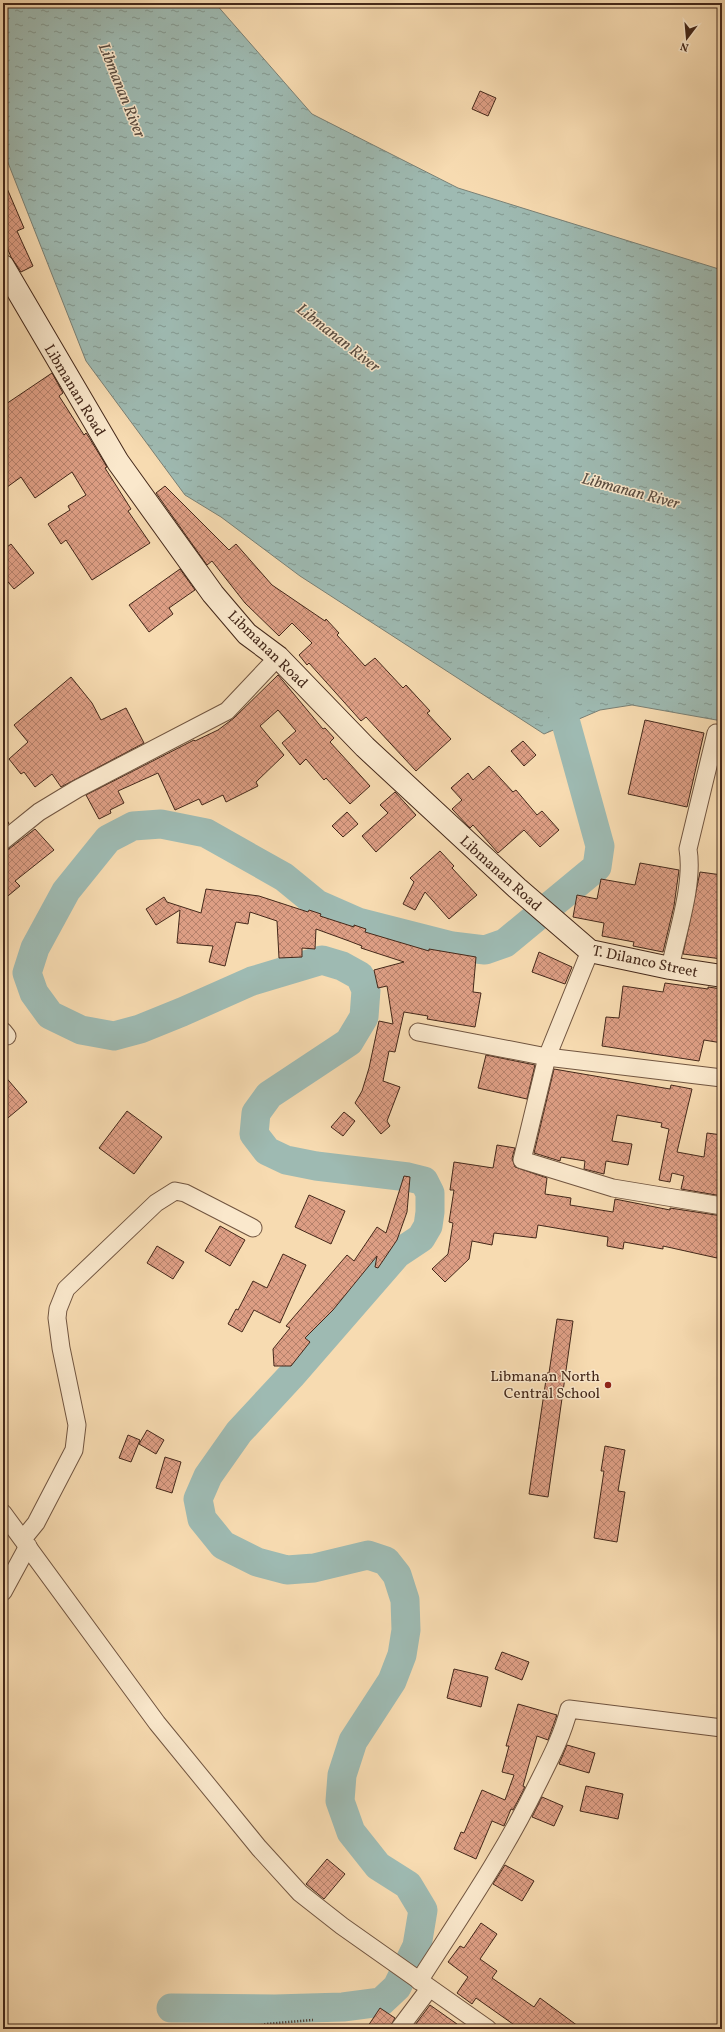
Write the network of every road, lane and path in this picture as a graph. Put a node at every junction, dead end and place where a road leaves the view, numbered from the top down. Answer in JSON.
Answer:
{"nodes":[{"id":1,"x":3,"y":266,"type":"edge"},
{"id":2,"x":278,"y":657,"type":"junction"},
{"id":3,"x":716,"y":733,"type":"dead end"},
{"id":4,"x":3,"y":841,"type":"edge"},
{"id":5,"x":555,"y":921,"type":"joint"},
{"id":6,"x":590,"y":952,"type":"junction"},
{"id":7,"x":670,"y":968,"type":"junction"},
{"id":8,"x":722,"y":976,"type":"edge"},
{"id":9,"x":418,"y":1032,"type":"dead end"},
{"id":10,"x":547,"y":1057,"type":"junction"},
{"id":11,"x":722,"y":1078,"type":"edge"},
{"id":12,"x":722,"y":1206,"type":"edge"},
{"id":13,"x":253,"y":1228,"type":"dead end"},
{"id":14,"x":3,"y":1513,"type":"edge"},
{"id":15,"x":26,"y":1542,"type":"junction"},
{"id":16,"x":3,"y":1592,"type":"edge"},
{"id":17,"x":722,"y":1728,"type":"edge"},
{"id":18,"x":421,"y":1982,"type":"junction"},
{"id":19,"x":313,"y":2020,"type":"dead end"},
{"id":20,"x":247,"y":2029,"type":"edge"},
{"id":21,"x":399,"y":2029,"type":"edge"},
{"id":22,"x":488,"y":2029,"type":"edge"}],
"edges":[{"from":1,"to":2,"type":"main road","name":"Libmanan Road"},
{"from":2,"to":4,"type":"street"},
{"from":2,"to":5,"type":"main road","name":"Libmanan Road"},
{"from":3,"to":7,"type":"street"},
{"from":5,"to":6,"type":"main road","name":"T. Dilanco Street"},
{"from":6,"to":7,"type":"main road","name":"T. Dilanco Street"},
{"from":6,"to":10,"type":"street"},
{"from":7,"to":8,"type":"main road","name":"T. Dilanco Street"},
{"from":9,"to":10,"type":"street"},
{"from":10,"to":11,"type":"street"},
{"from":10,"to":12,"type":"street"},
{"from":13,"to":15,"type":"street"},
{"from":14,"to":15,"type":"street"},
{"from":15,"to":16,"type":"street"},
{"from":15,"to":18,"type":"street"},
{"from":17,"to":18,"type":"street"},
{"from":18,"to":21,"type":"street"},
{"from":18,"to":22,"type":"street"},
{"from":19,"to":20,"type":"path"}]}
